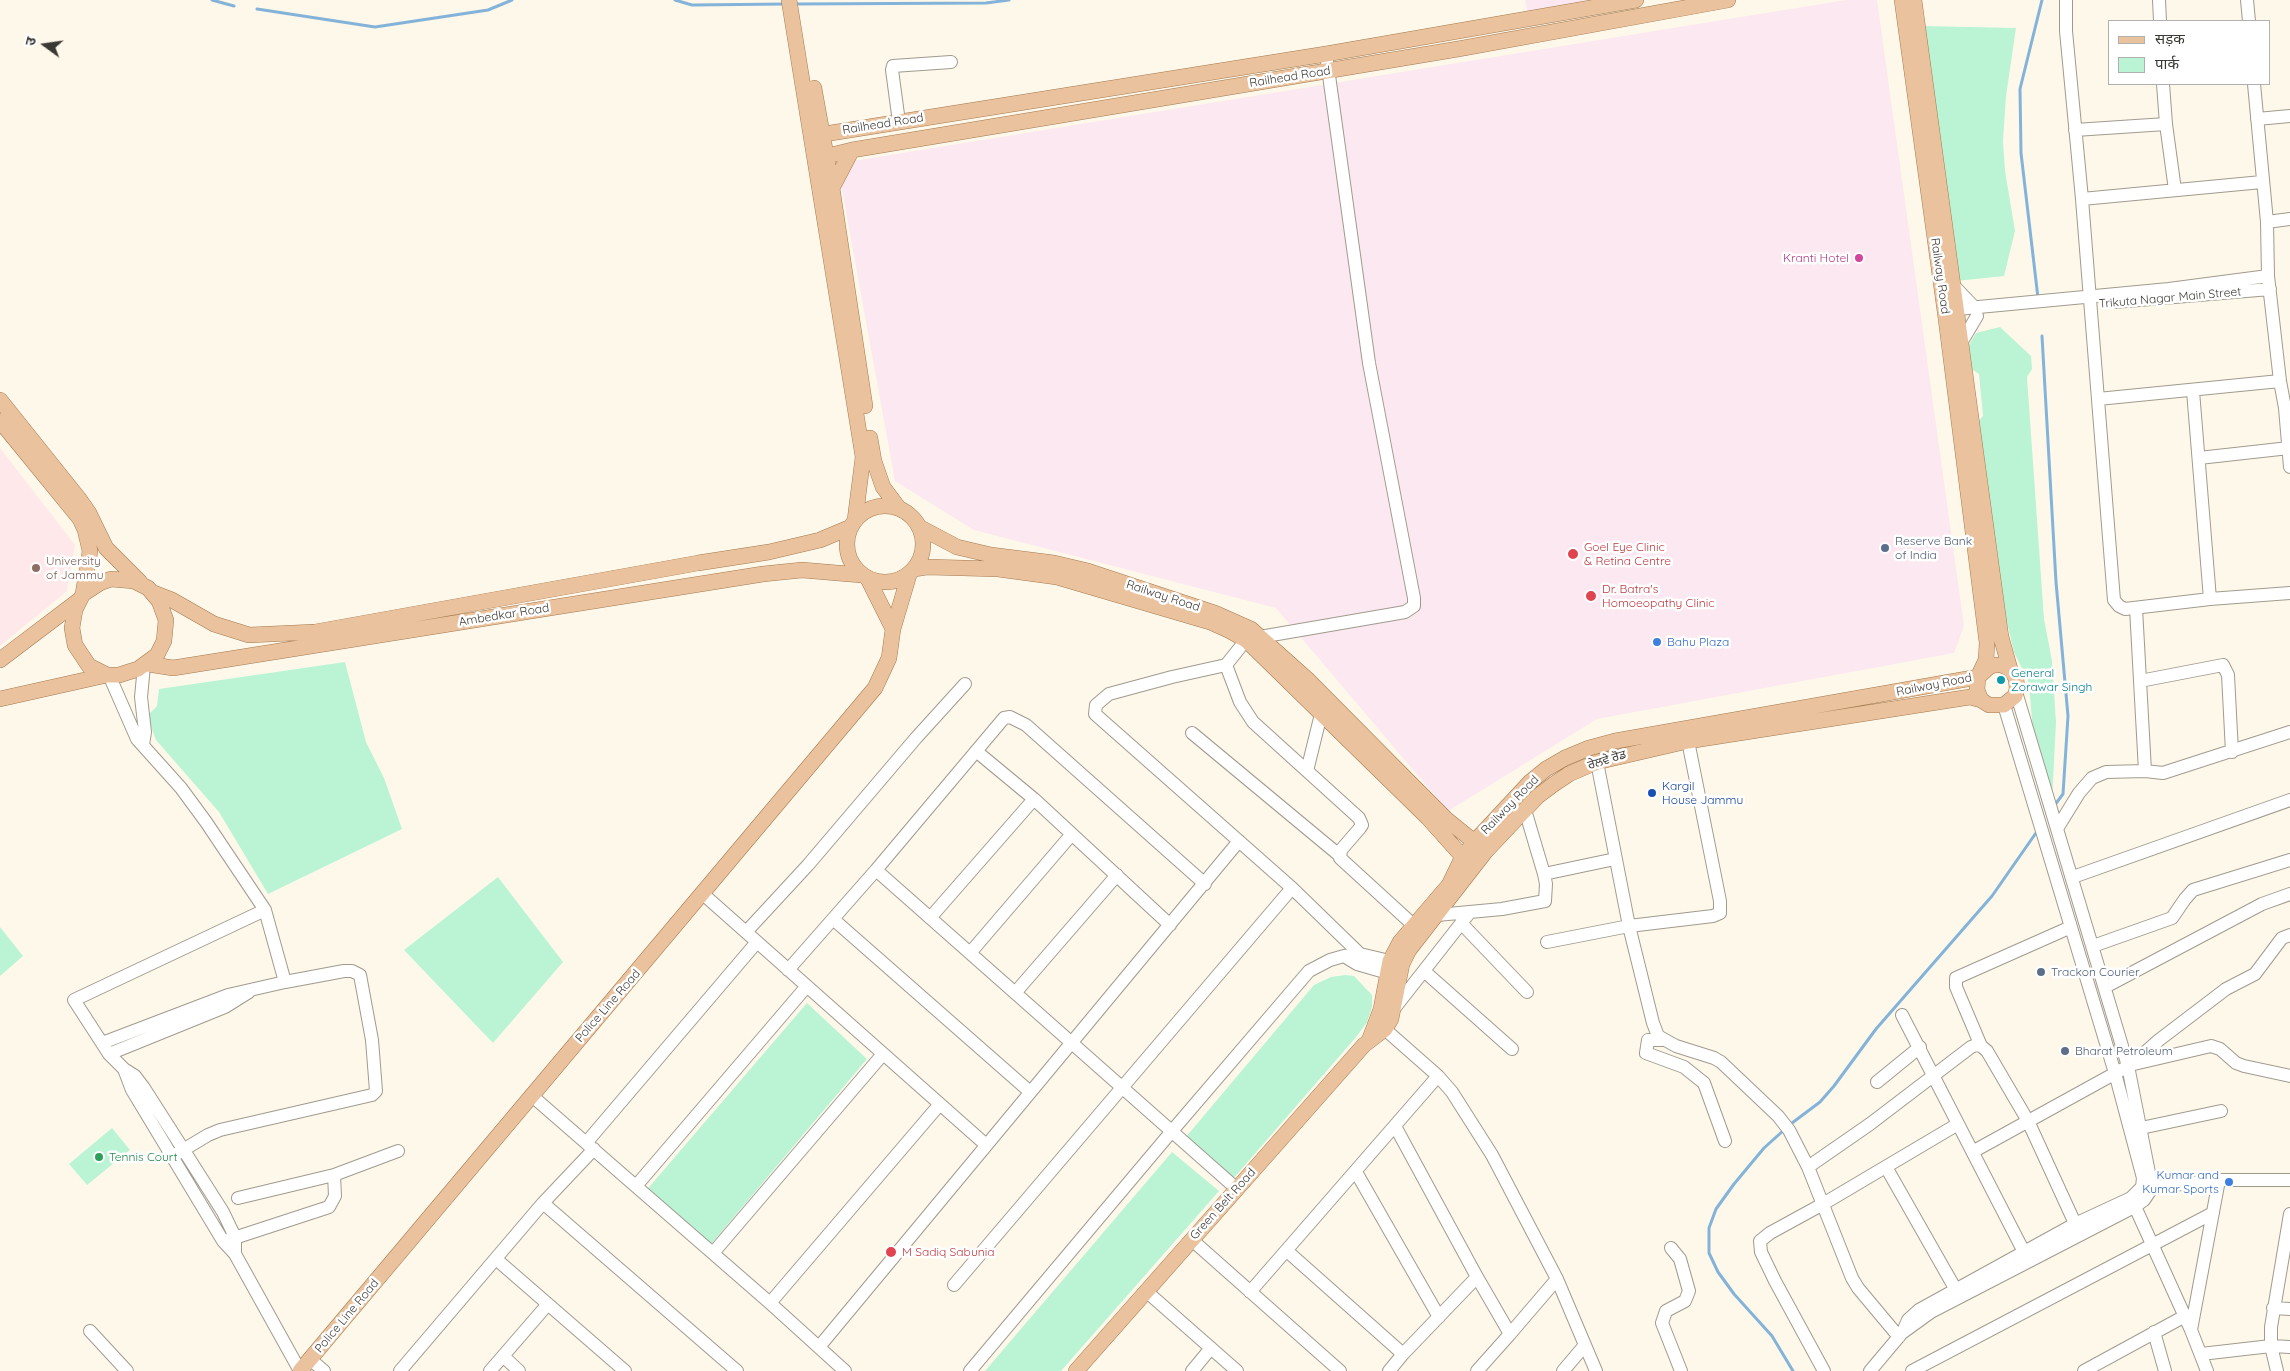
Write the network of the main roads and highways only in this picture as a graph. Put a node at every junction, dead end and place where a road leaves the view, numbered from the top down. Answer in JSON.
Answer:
{"nodes":[{"id":1,"x":789,"y":0,"type":"edge"},
{"id":2,"x":799,"y":0,"type":"edge"},
{"id":3,"x":1636,"y":0,"type":"edge"},
{"id":4,"x":1728,"y":0,"type":"edge"},
{"id":5,"x":1902,"y":0,"type":"edge"},
{"id":6,"x":1914,"y":0,"type":"edge"},
{"id":7,"x":798,"y":17,"type":"junction"},
{"id":8,"x":1471,"y":27,"type":"junction"},
{"id":9,"x":1473,"y":46,"type":"junction"},
{"id":10,"x":1917,"y":65,"type":"junction"},
{"id":11,"x":819,"y":114,"type":"junction"},
{"id":12,"x":846,"y":130,"type":"junction"},
{"id":13,"x":817,"y":135,"type":"junction"},
{"id":14,"x":852,"y":150,"type":"junction"},
{"id":15,"x":821,"y":158,"type":"junction"},
{"id":16,"x":832,"y":188,"type":"junction"},
{"id":17,"x":1951,"y":314,"type":"junction"},
{"id":18,"x":0,"y":400,"type":"edge"},
{"id":19,"x":0,"y":421,"type":"edge"},
{"id":20,"x":898,"y":507,"type":"junction"},
{"id":21,"x":853,"y":524,"type":"junction"},
{"id":22,"x":921,"y":528,"type":"junction"},
{"id":23,"x":911,"y":572,"type":"junction"},
{"id":24,"x":865,"y":577,"type":"junction"},
{"id":25,"x":148,"y":589,"type":"junction"},
{"id":26,"x":81,"y":597,"type":"junction"},
{"id":27,"x":893,"y":630,"type":"junction"},
{"id":28,"x":1253,"y":638,"type":"junction"},
{"id":29,"x":0,"y":660,"type":"edge"},
{"id":30,"x":146,"y":665,"type":"junction"},
{"id":31,"x":2010,"y":669,"type":"junction"},
{"id":32,"x":108,"y":675,"type":"junction"},
{"id":33,"x":1978,"y":677,"type":"junction"},
{"id":34,"x":0,"y":699,"type":"edge"},
{"id":35,"x":1982,"y":700,"type":"junction"},
{"id":36,"x":1480,"y":846,"type":"junction"},
{"id":37,"x":1468,"y":863,"type":"junction"},
{"id":38,"x":1418,"y":930,"type":"junction"},
{"id":39,"x":1395,"y":969,"type":"junction"},
{"id":40,"x":1381,"y":1026,"type":"junction"},
{"id":41,"x":1370,"y":1038,"type":"joint"},
{"id":42,"x":300,"y":1371,"type":"edge"},
{"id":43,"x":1076,"y":1371,"type":"edge"}],
"edges":[{"from":1,"to":7,"type":"main road"},
{"from":2,"to":7,"type":"main road"},
{"from":3,"to":8,"type":"main road","name":"Railhead Road"},
{"from":4,"to":9,"type":"main road","name":"Railhead Road"},
{"from":5,"to":10,"type":"main road","name":"Railway Road"},
{"from":6,"to":10,"type":"main road"},
{"from":7,"to":11,"type":"main road"},
{"from":7,"to":13,"type":"main road"},
{"from":8,"to":9,"type":"main road"},
{"from":8,"to":12,"type":"main road","name":"Railhead Road"},
{"from":9,"to":14,"type":"main road","name":"Railhead Road"},
{"from":10,"to":17,"type":"main road","name":"Railway Road"},
{"from":10,"to":17,"type":"main road"},
{"from":11,"to":12,"type":"main road"},
{"from":11,"to":13,"type":"main road"},
{"from":12,"to":13,"type":"main road","name":"Railhead Road"},
{"from":13,"to":15,"type":"main road"},
{"from":14,"to":15,"type":"main road","name":"Railhead Road"},
{"from":14,"to":16,"type":"main road"},
{"from":15,"to":16,"type":"main road"},
{"from":15,"to":21,"type":"main road"},
{"from":16,"to":20,"type":"main road"},
{"from":17,"to":31,"type":"main road"},
{"from":17,"to":33,"type":"main road","name":"Railway Road"},
{"from":18,"to":25,"type":"main road"},
{"from":19,"to":26,"type":"main road"},
{"from":20,"to":21,"type":"main road"},
{"from":20,"to":22,"type":"main road"},
{"from":21,"to":24,"type":"main road"},
{"from":21,"to":25,"type":"main road"},
{"from":22,"to":23,"type":"main road"},
{"from":22,"to":28,"type":"main road","name":"Railway Road"},
{"from":23,"to":24,"type":"main road"},
{"from":23,"to":27,"type":"main road","name":"Police Line Road"},
{"from":23,"to":28,"type":"main road"},
{"from":24,"to":27,"type":"main road"},
{"from":24,"to":30,"type":"main road","name":"Ambedkar Road"},
{"from":25,"to":26,"type":"main road"},
{"from":25,"to":30,"type":"main road"},
{"from":26,"to":29,"type":"main road"},
{"from":26,"to":32,"type":"main road"},
{"from":27,"to":42,"type":"main road","name":"Police Line Road"},
{"from":28,"to":36,"type":"main road","name":"Railway Road"},
{"from":28,"to":37,"type":"main road"},
{"from":30,"to":32,"type":"main road"},
{"from":31,"to":33,"type":"main road"},
{"from":31,"to":35,"type":"main road"},
{"from":32,"to":34,"type":"main road"},
{"from":33,"to":35,"type":"main road"},
{"from":33,"to":36,"type":"main road","name":"Railway Road"},
{"from":35,"to":36,"type":"main road","name":"ਰੇਲਵੇ ਰੋਡ"},
{"from":36,"to":37,"type":"main road","name":"Railway Road"},
{"from":37,"to":38,"type":"main road","name":"Railway Road"},
{"from":37,"to":38,"type":"main road"},
{"from":38,"to":39,"type":"main road","name":"Railway Road"},
{"from":39,"to":40,"type":"main road","name":"Railway Road"},
{"from":39,"to":40,"type":"main road"},
{"from":40,"to":41,"type":"main road","name":"Railway Road"},
{"from":41,"to":43,"type":"main road","name":"Green Belt Road"}]}
